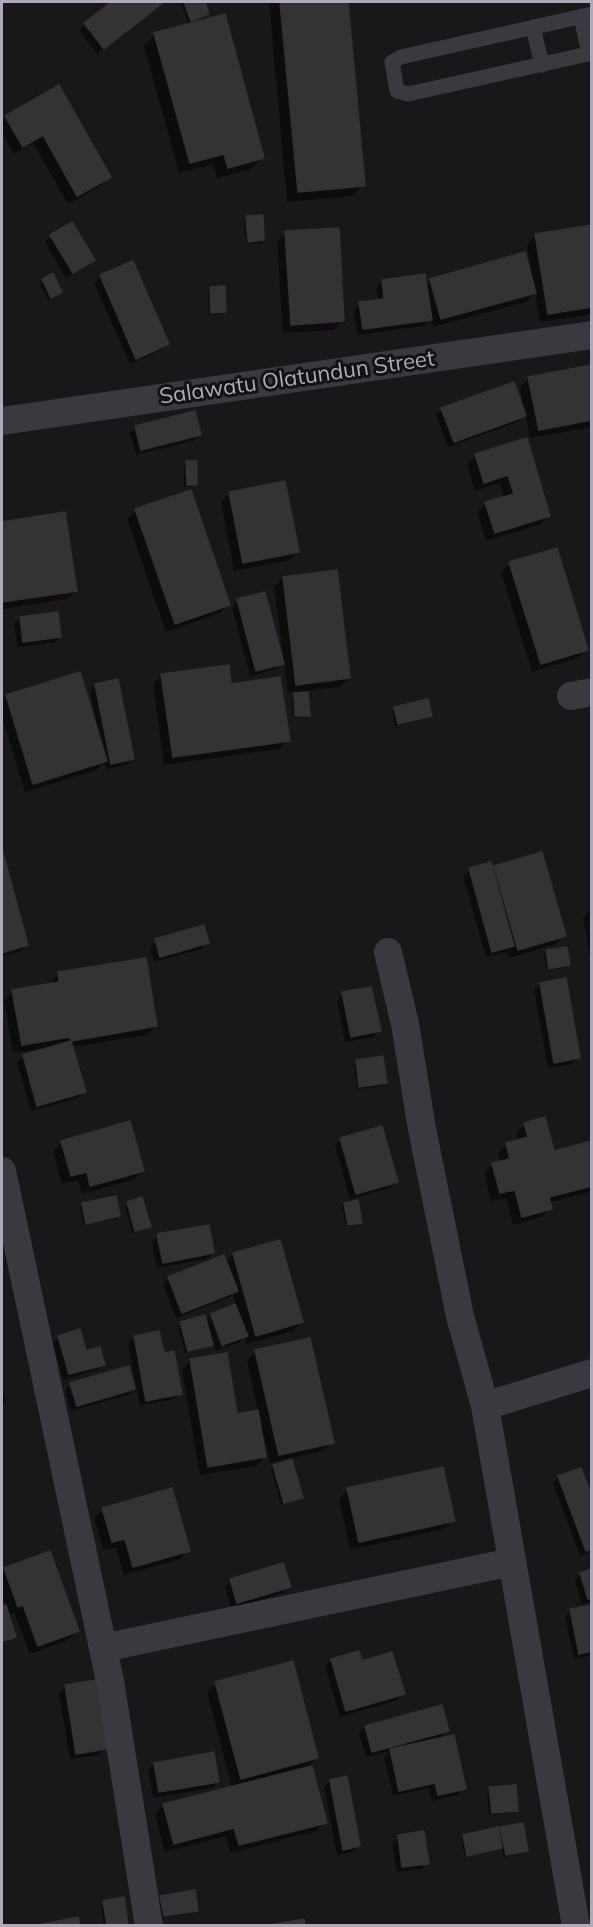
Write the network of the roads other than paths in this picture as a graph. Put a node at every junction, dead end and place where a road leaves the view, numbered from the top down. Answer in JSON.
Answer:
{"nodes":[{"id":1,"x":586,"y":15,"type":"edge"},
{"id":2,"x":533,"y":27,"type":"junction"},
{"id":3,"x":590,"y":54,"type":"edge"},
{"id":4,"x":542,"y":64,"type":"junction"},
{"id":5,"x":591,"y":335,"type":"edge"},
{"id":6,"x":2,"y":421,"type":"edge"},
{"id":7,"x":388,"y":952,"type":"dead end"},
{"id":8,"x":2,"y":1171,"type":"edge"},
{"id":9,"x":591,"y":1373,"type":"edge"},
{"id":10,"x":485,"y":1406,"type":"junction"},
{"id":11,"x":512,"y":1562,"type":"junction"},
{"id":12,"x":103,"y":1648,"type":"junction"},
{"id":13,"x":149,"y":1926,"type":"edge"},
{"id":14,"x":576,"y":1926,"type":"edge"}],
"edges":[{"from":1,"to":2,"type":"lane"},
{"from":1,"to":3,"type":"lane"},
{"from":2,"to":4,"type":"lane"},
{"from":2,"to":4,"type":"lane"},
{"from":3,"to":4,"type":"lane"},
{"from":5,"to":6,"type":"street","name":"Salawatu Olatundun Street"},
{"from":7,"to":10,"type":"street"},
{"from":8,"to":12,"type":"street"},
{"from":9,"to":10,"type":"street"},
{"from":10,"to":11,"type":"street"},
{"from":11,"to":12,"type":"street"},
{"from":11,"to":14,"type":"street"},
{"from":12,"to":13,"type":"street"}]}
